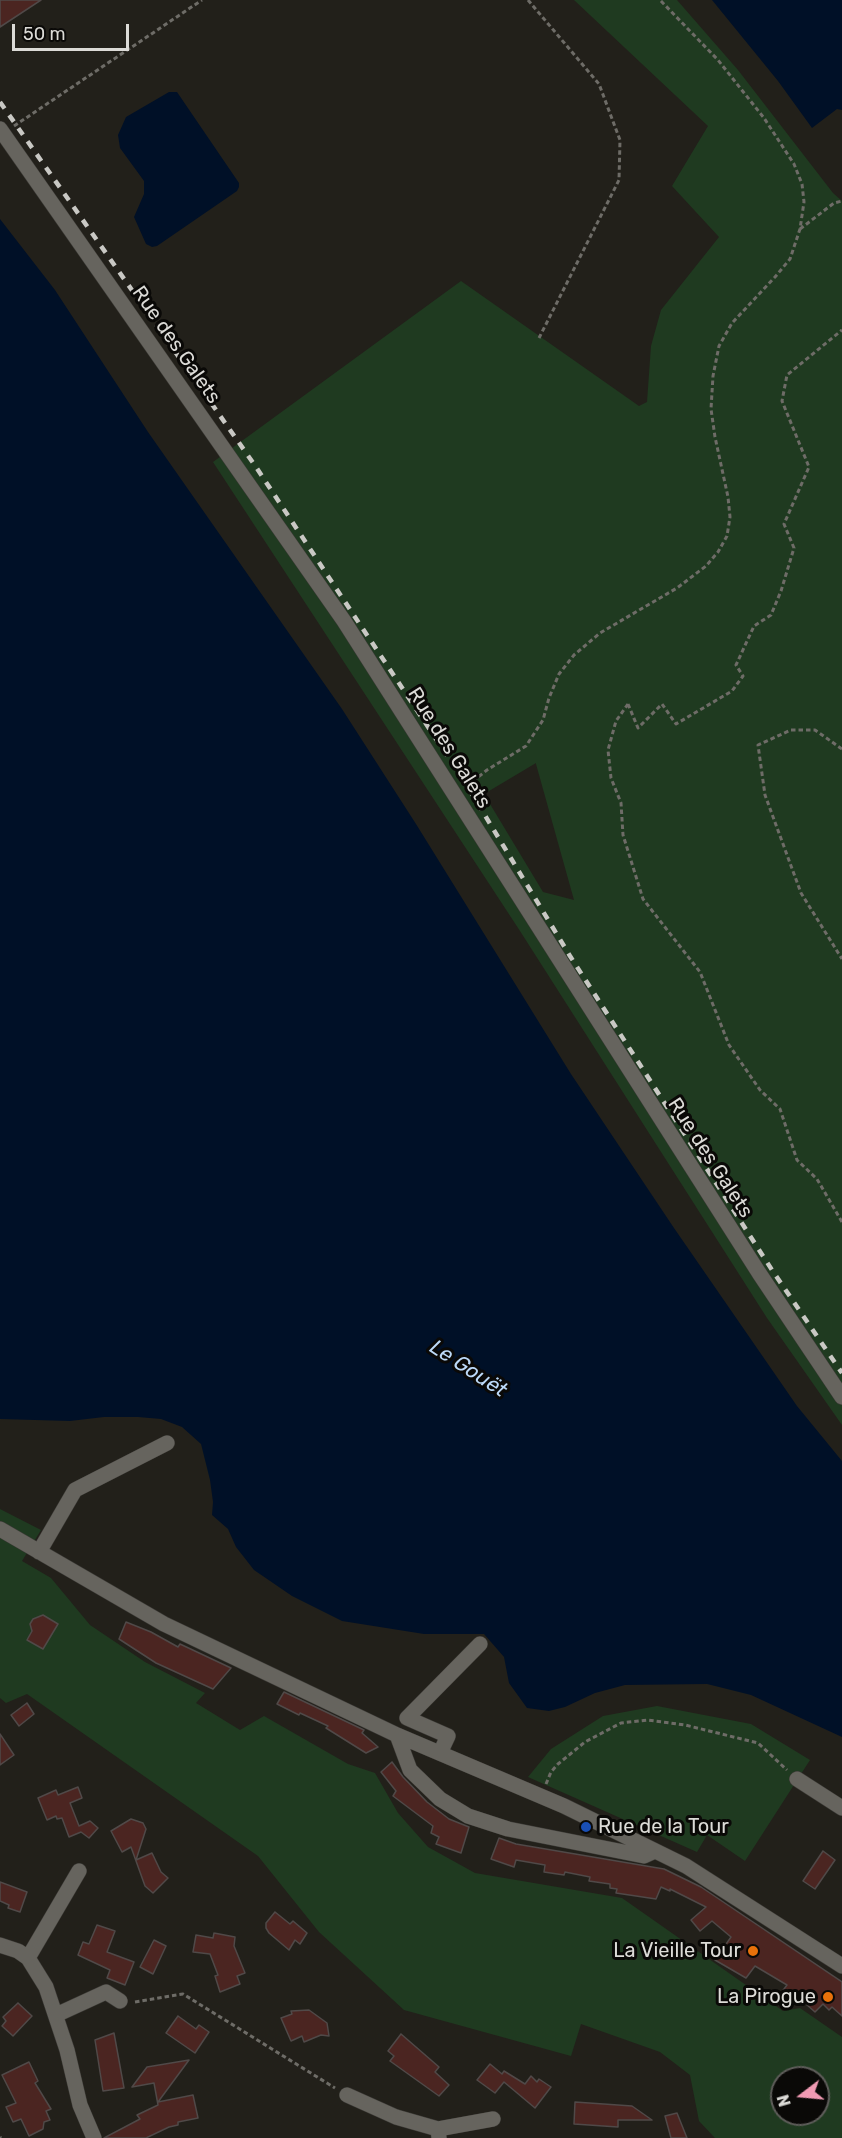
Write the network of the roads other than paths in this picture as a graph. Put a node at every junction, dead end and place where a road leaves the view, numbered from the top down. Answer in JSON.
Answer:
{"nodes":[{"id":1,"x":1,"y":131,"type":"edge"},
{"id":2,"x":842,"y":1397,"type":"edge"},
{"id":3,"x":167,"y":1443,"type":"dead end"},
{"id":4,"x":0,"y":1529,"type":"edge"},
{"id":5,"x":39,"y":1552,"type":"junction"},
{"id":6,"x":480,"y":1644,"type":"dead end"},
{"id":7,"x":397,"y":1735,"type":"junction"},
{"id":8,"x":440,"y":1753,"type":"junction"},
{"id":9,"x":797,"y":1779,"type":"road end"},
{"id":10,"x":842,"y":1808,"type":"edge"},
{"id":11,"x":655,"y":1851,"type":"junction"},
{"id":12,"x":79,"y":1871,"type":"dead end"},
{"id":13,"x":0,"y":1945,"type":"edge"},
{"id":14,"x":28,"y":1958,"type":"junction"},
{"id":15,"x":842,"y":1966,"type":"edge"},
{"id":16,"x":120,"y":2001,"type":"road end"},
{"id":17,"x":56,"y":2015,"type":"junction"},
{"id":18,"x":347,"y":2095,"type":"road end"},
{"id":19,"x":493,"y":2119,"type":"dead end"},
{"id":20,"x":438,"y":2134,"type":"edge"},
{"id":21,"x":94,"y":2138,"type":"edge"}],
"edges":[{"from":1,"to":2,"type":"street","name":"Rue des Galets"},
{"from":3,"to":5,"type":"street"},
{"from":4,"to":5,"type":"street"},
{"from":5,"to":7,"type":"street"},
{"from":6,"to":8,"type":"street"},
{"from":7,"to":8,"type":"street"},
{"from":7,"to":11,"type":"street"},
{"from":8,"to":11,"type":"street"},
{"from":9,"to":10,"type":"street"},
{"from":11,"to":15,"type":"street"},
{"from":12,"to":14,"type":"street"},
{"from":13,"to":14,"type":"street"},
{"from":14,"to":17,"type":"street"},
{"from":16,"to":17,"type":"street"},
{"from":17,"to":21,"type":"street"},
{"from":18,"to":20,"type":"street"},
{"from":19,"to":20,"type":"street"}]}
